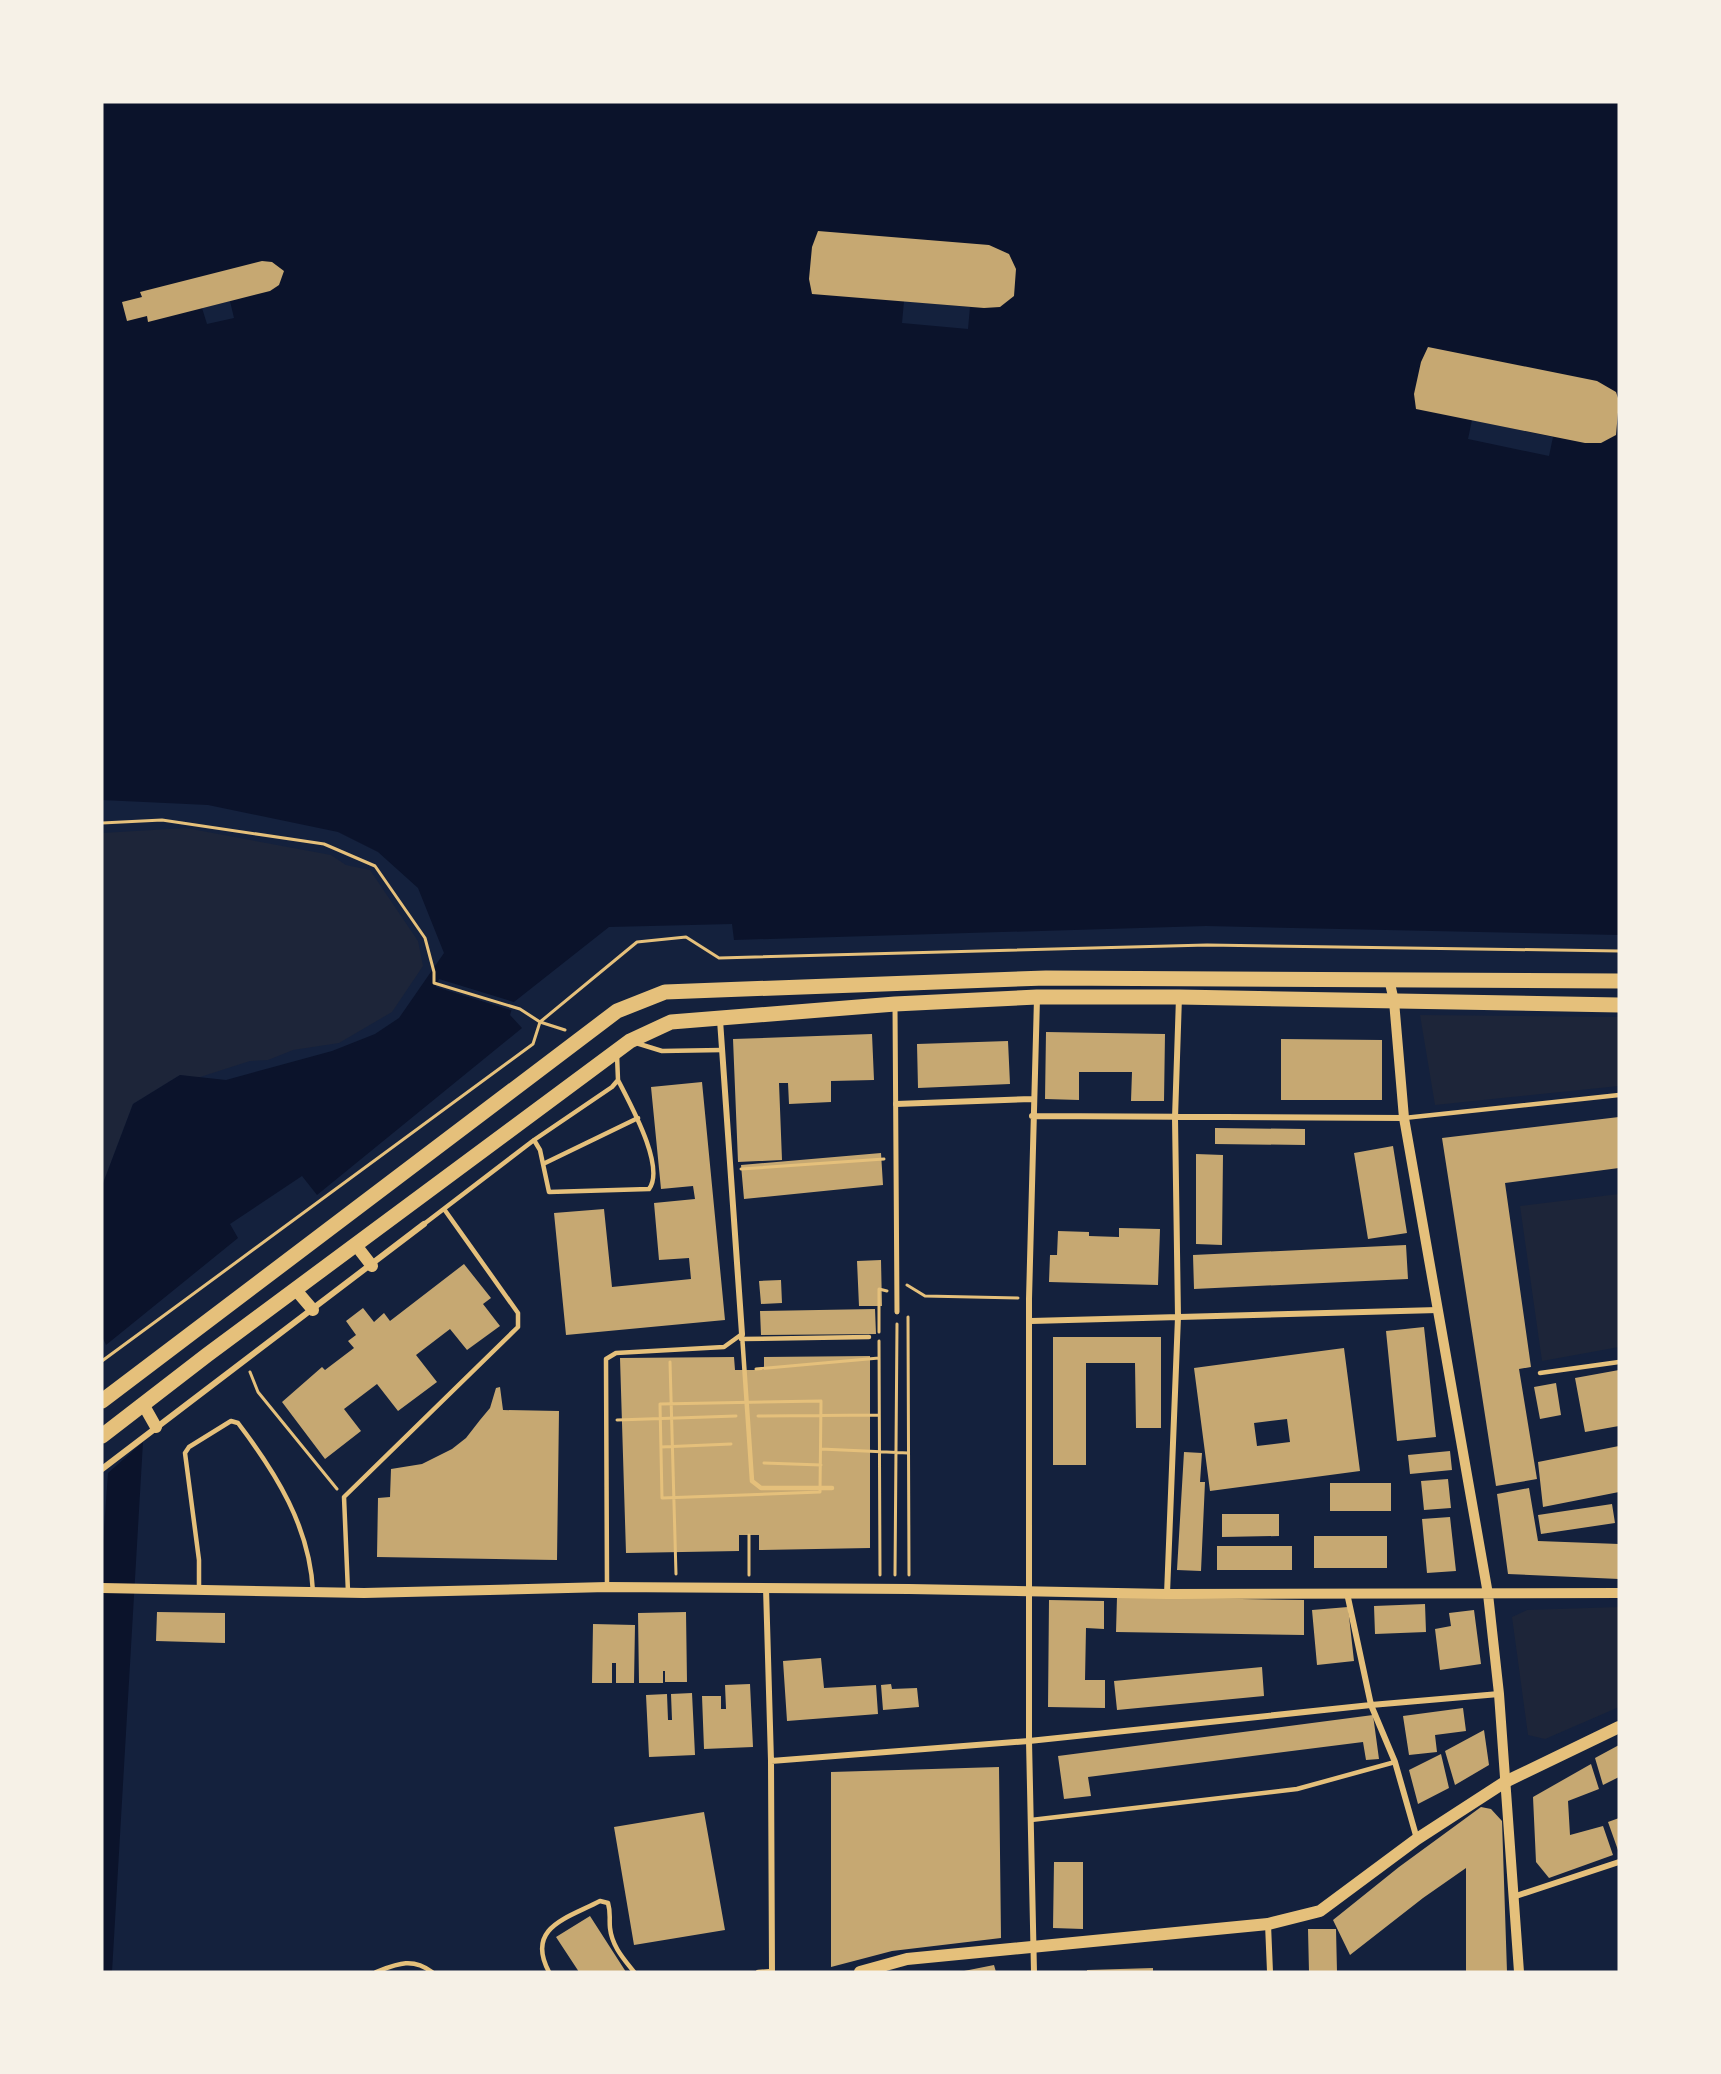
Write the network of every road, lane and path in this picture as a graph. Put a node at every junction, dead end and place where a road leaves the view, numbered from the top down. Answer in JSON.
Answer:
{"nodes":[{"id":1,"x":102,"y":823,"type":"edge"},
{"id":2,"x":1619,"y":951,"type":"edge"},
{"id":3,"x":1389,"y":979,"type":"junction"},
{"id":4,"x":1619,"y":981,"type":"edge"},
{"id":5,"x":1037,"y":997,"type":"junction"},
{"id":6,"x":1179,"y":997,"type":"junction"},
{"id":7,"x":1394,"y":1002,"type":"junction"},
{"id":8,"x":896,"y":1004,"type":"junction"},
{"id":9,"x":1619,"y":1005,"type":"edge"},
{"id":10,"x":720,"y":1020,"type":"junction"},
{"id":11,"x":540,"y":1022,"type":"junction"},
{"id":12,"x":584,"y":1037,"type":"junction"},
{"id":13,"x":630,"y":1041,"type":"junction"},
{"id":14,"x":722,"y":1050,"type":"junction"},
{"id":15,"x":616,"y":1052,"type":"junction"},
{"id":16,"x":618,"y":1080,"type":"junction"},
{"id":17,"x":1619,"y":1095,"type":"edge"},
{"id":18,"x":1032,"y":1099,"type":"junction"},
{"id":19,"x":896,"y":1104,"type":"junction"},
{"id":20,"x":1032,"y":1116,"type":"junction"},
{"id":21,"x":638,"y":1118,"type":"junction"},
{"id":22,"x":1175,"y":1118,"type":"junction"},
{"id":23,"x":1404,"y":1118,"type":"junction"},
{"id":24,"x":534,"y":1140,"type":"junction"},
{"id":25,"x":896,"y":1158,"type":"junction"},
{"id":26,"x":543,"y":1164,"type":"junction"},
{"id":27,"x":730,"y":1170,"type":"junction"},
{"id":28,"x":444,"y":1209,"type":"junction"},
{"id":29,"x":424,"y":1224,"type":"joint"},
{"id":30,"x":355,"y":1244,"type":"junction"},
{"id":31,"x":372,"y":1266,"type":"junction"},
{"id":32,"x":896,"y":1278,"type":"junction"},
{"id":33,"x":295,"y":1289,"type":"junction"},
{"id":34,"x":897,"y":1293,"type":"junction"},
{"id":35,"x":1029,"y":1299,"type":"junction"},
{"id":36,"x":313,"y":1310,"type":"junction"},
{"id":37,"x":1438,"y":1310,"type":"junction"},
{"id":38,"x":897,"y":1312,"type":"joint"},
{"id":39,"x":1178,"y":1317,"type":"junction"},
{"id":40,"x":1030,"y":1321,"type":"junction"},
{"id":41,"x":742,"y":1334,"type":"junction"},
{"id":42,"x":870,"y":1336,"type":"dead end"},
{"id":43,"x":735,"y":1339,"type":"junction"},
{"id":44,"x":670,"y":1350,"type":"junction"},
{"id":45,"x":879,"y":1358,"type":"junction"},
{"id":46,"x":247,"y":1359,"type":"junction"},
{"id":47,"x":744,"y":1359,"type":"junction"},
{"id":48,"x":102,"y":1361,"type":"edge"},
{"id":49,"x":1619,"y":1362,"type":"edge"},
{"id":50,"x":1540,"y":1373,"type":"dead end"},
{"id":51,"x":107,"y":1397,"type":"edge"},
{"id":52,"x":143,"y":1404,"type":"junction"},
{"id":53,"x":156,"y":1427,"type":"junction"},
{"id":54,"x":102,"y":1436,"type":"edge"},
{"id":55,"x":731,"y":1444,"type":"dead end"},
{"id":56,"x":661,"y":1447,"type":"dead end"},
{"id":57,"x":820,"y":1449,"type":"dead end"},
{"id":58,"x":879,"y":1452,"type":"junction"},
{"id":59,"x":896,"y":1452,"type":"junction"},
{"id":60,"x":908,"y":1452,"type":"junction"},
{"id":61,"x":764,"y":1463,"type":"dead end"},
{"id":62,"x":820,"y":1465,"type":"dead end"},
{"id":63,"x":102,"y":1469,"type":"edge"},
{"id":64,"x":832,"y":1488,"type":"dead end"},
{"id":65,"x":344,"y":1497,"type":"junction"},
{"id":66,"x":749,"y":1535,"type":"dead end"},
{"id":67,"x":607,"y":1587,"type":"junction"},
{"id":68,"x":102,"y":1588,"type":"edge"},
{"id":69,"x":676,"y":1588,"type":"junction"},
{"id":70,"x":749,"y":1588,"type":"junction"},
{"id":71,"x":766,"y":1588,"type":"junction"},
{"id":72,"x":880,"y":1588,"type":"junction"},
{"id":73,"x":896,"y":1589,"type":"junction"},
{"id":74,"x":909,"y":1589,"type":"junction"},
{"id":75,"x":199,"y":1590,"type":"junction"},
{"id":76,"x":1030,"y":1591,"type":"junction"},
{"id":77,"x":313,"y":1592,"type":"junction"},
{"id":78,"x":348,"y":1592,"type":"junction"},
{"id":79,"x":1347,"y":1592,"type":"junction"},
{"id":80,"x":1619,"y":1593,"type":"edge"},
{"id":81,"x":1167,"y":1594,"type":"junction"},
{"id":82,"x":1488,"y":1594,"type":"junction"},
{"id":83,"x":1499,"y":1694,"type":"junction"},
{"id":84,"x":1371,"y":1705,"type":"junction"},
{"id":85,"x":1619,"y":1727,"type":"edge"},
{"id":86,"x":1029,"y":1741,"type":"junction"},
{"id":87,"x":771,"y":1761,"type":"junction"},
{"id":88,"x":1395,"y":1762,"type":"junction"},
{"id":89,"x":1505,"y":1782,"type":"junction"},
{"id":90,"x":1031,"y":1820,"type":"junction"},
{"id":91,"x":1418,"y":1839,"type":"junction"},
{"id":92,"x":1619,"y":1862,"type":"edge"},
{"id":93,"x":1513,"y":1897,"type":"junction"},
{"id":94,"x":1268,"y":1924,"type":"junction"},
{"id":95,"x":1034,"y":1946,"type":"junction"},
{"id":96,"x":376,"y":1972,"type":"edge"},
{"id":97,"x":432,"y":1972,"type":"edge"},
{"id":98,"x":549,"y":1972,"type":"edge"},
{"id":99,"x":634,"y":1972,"type":"edge"},
{"id":100,"x":758,"y":1972,"type":"edge"},
{"id":101,"x":772,"y":1972,"type":"edge"},
{"id":102,"x":860,"y":1972,"type":"edge"},
{"id":103,"x":1034,"y":1972,"type":"edge"},
{"id":104,"x":1270,"y":1972,"type":"edge"},
{"id":105,"x":1519,"y":1972,"type":"edge"}],
"edges":[{"from":1,"to":11,"type":"path"},
{"from":2,"to":11,"type":"path"},
{"from":3,"to":4,"type":"main road"},
{"from":3,"to":7,"type":"street"},
{"from":3,"to":12,"type":"main road"},
{"from":5,"to":6,"type":"main road"},
{"from":5,"to":8,"type":"main road"},
{"from":5,"to":18,"type":"street"},
{"from":6,"to":7,"type":"main road"},
{"from":6,"to":22,"type":"street"},
{"from":7,"to":9,"type":"main road"},
{"from":7,"to":23,"type":"street"},
{"from":8,"to":10,"type":"main road"},
{"from":8,"to":19,"type":"street"},
{"from":10,"to":13,"type":"main road"},
{"from":10,"to":14,"type":"street"},
{"from":11,"to":12,"type":"path"},
{"from":11,"to":48,"type":"path"},
{"from":12,"to":51,"type":"main road"},
{"from":13,"to":14,"type":"lane"},
{"from":13,"to":15,"type":"main road"},
{"from":14,"to":27,"type":"street"},
{"from":15,"to":16,"type":"lane"},
{"from":15,"to":30,"type":"main road"},
{"from":16,"to":21,"type":"lane"},
{"from":16,"to":24,"type":"lane"},
{"from":17,"to":23,"type":"lane"},
{"from":18,"to":19,"type":"street"},
{"from":18,"to":20,"type":"street"},
{"from":19,"to":25,"type":"street"},
{"from":20,"to":22,"type":"street"},
{"from":20,"to":35,"type":"street"},
{"from":21,"to":26,"type":"lane"},
{"from":21,"to":26,"type":"lane"},
{"from":22,"to":23,"type":"street"},
{"from":22,"to":39,"type":"street"},
{"from":23,"to":37,"type":"street"},
{"from":24,"to":26,"type":"lane"},
{"from":24,"to":28,"type":"lane"},
{"from":25,"to":27,"type":"path"},
{"from":25,"to":32,"type":"street"},
{"from":27,"to":41,"type":"street"},
{"from":28,"to":29,"type":"lane"},
{"from":28,"to":65,"type":"lane"},
{"from":29,"to":31,"type":"street"},
{"from":30,"to":31,"type":"main road"},
{"from":30,"to":33,"type":"main road"},
{"from":31,"to":36,"type":"street"},
{"from":32,"to":34,"type":"street"},
{"from":32,"to":35,"type":"path"},
{"from":33,"to":36,"type":"main road"},
{"from":33,"to":52,"type":"main road"},
{"from":34,"to":38,"type":"street"},
{"from":34,"to":45,"type":"path"},
{"from":34,"to":60,"type":"path"},
{"from":35,"to":40,"type":"street"},
{"from":36,"to":46,"type":"street"},
{"from":37,"to":39,"type":"street"},
{"from":37,"to":82,"type":"street"},
{"from":38,"to":59,"type":"path"},
{"from":39,"to":40,"type":"street"},
{"from":39,"to":81,"type":"street"},
{"from":40,"to":76,"type":"street"},
{"from":41,"to":43,"type":"lane"},
{"from":41,"to":47,"type":"lane"},
{"from":42,"to":43,"type":"lane"},
{"from":43,"to":44,"type":"lane"},
{"from":44,"to":67,"type":"lane"},
{"from":44,"to":69,"type":"path"},
{"from":45,"to":47,"type":"path"},
{"from":45,"to":58,"type":"path"},
{"from":46,"to":53,"type":"street"},
{"from":46,"to":65,"type":"path"},
{"from":47,"to":64,"type":"lane"},
{"from":49,"to":50,"type":"lane"},
{"from":52,"to":53,"type":"main road"},
{"from":52,"to":54,"type":"main road"},
{"from":53,"to":63,"type":"street"},
{"from":55,"to":56,"type":"path"},
{"from":57,"to":58,"type":"path"},
{"from":58,"to":59,"type":"path"},
{"from":58,"to":72,"type":"path"},
{"from":59,"to":60,"type":"path"},
{"from":59,"to":73,"type":"path"},
{"from":60,"to":74,"type":"path"},
{"from":61,"to":62,"type":"path"},
{"from":65,"to":78,"type":"lane"},
{"from":66,"to":70,"type":"path"},
{"from":67,"to":69,"type":"street"},
{"from":67,"to":78,"type":"street"},
{"from":68,"to":75,"type":"street"},
{"from":69,"to":70,"type":"street"},
{"from":70,"to":71,"type":"street"},
{"from":71,"to":72,"type":"street"},
{"from":71,"to":87,"type":"street"},
{"from":72,"to":73,"type":"street"},
{"from":73,"to":74,"type":"street"},
{"from":74,"to":76,"type":"street"},
{"from":75,"to":77,"type":"street"},
{"from":75,"to":77,"type":"lane"},
{"from":76,"to":81,"type":"street"},
{"from":76,"to":86,"type":"street"},
{"from":77,"to":78,"type":"street"},
{"from":79,"to":81,"type":"street"},
{"from":79,"to":82,"type":"street"},
{"from":79,"to":84,"type":"street"},
{"from":80,"to":82,"type":"street"},
{"from":82,"to":83,"type":"street"},
{"from":83,"to":84,"type":"street"},
{"from":83,"to":89,"type":"street"},
{"from":84,"to":86,"type":"street"},
{"from":84,"to":88,"type":"street"},
{"from":85,"to":89,"type":"main road"},
{"from":86,"to":87,"type":"street"},
{"from":86,"to":90,"type":"street"},
{"from":87,"to":101,"type":"street"},
{"from":88,"to":90,"type":"lane"},
{"from":88,"to":91,"type":"street"},
{"from":89,"to":91,"type":"main road"},
{"from":89,"to":93,"type":"street"},
{"from":90,"to":95,"type":"street"},
{"from":91,"to":94,"type":"main road"},
{"from":92,"to":93,"type":"street"},
{"from":93,"to":105,"type":"street"},
{"from":94,"to":95,"type":"main road"},
{"from":94,"to":104,"type":"street"},
{"from":95,"to":102,"type":"main road"},
{"from":95,"to":103,"type":"street"},
{"from":96,"to":97,"type":"lane"},
{"from":98,"to":99,"type":"lane"},
{"from":100,"to":101,"type":"lane"}]}
